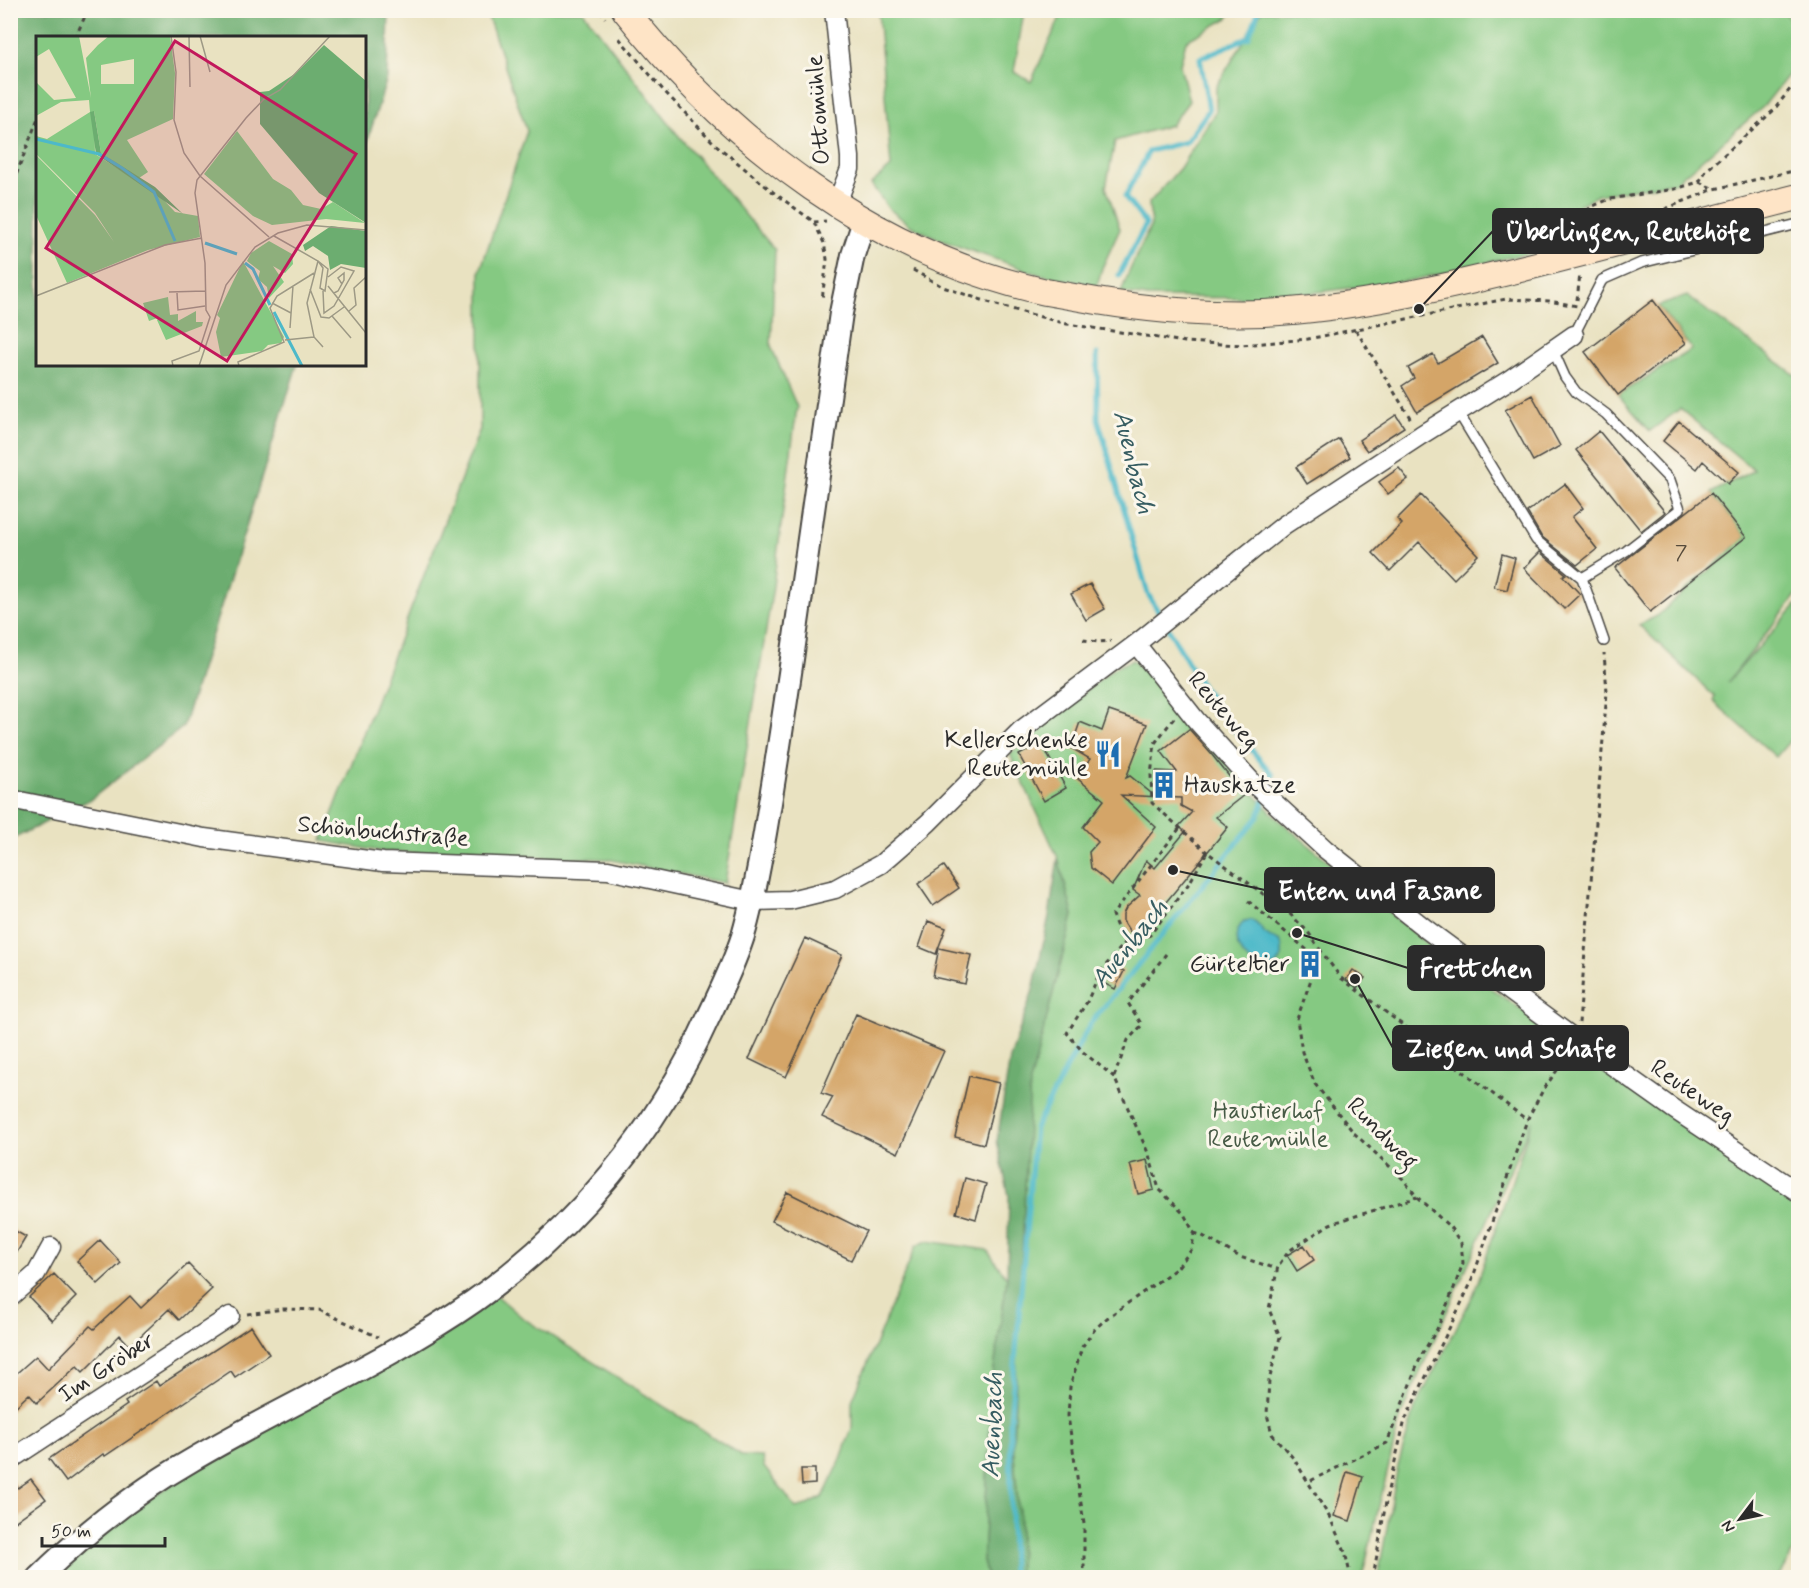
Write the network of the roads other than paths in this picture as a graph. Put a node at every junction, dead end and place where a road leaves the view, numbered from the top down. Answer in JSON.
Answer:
{"nodes":[{"id":1,"x":625,"y":10,"type":"edge"},
{"id":2,"x":834,"y":10,"type":"edge"},
{"id":3,"x":1798,"y":197,"type":"edge"},
{"id":4,"x":837,"y":203,"type":"junction"},
{"id":5,"x":864,"y":221,"type":"junction"},
{"id":6,"x":1798,"y":224,"type":"edge"},
{"id":7,"x":1574,"y":335,"type":"joint"},
{"id":8,"x":1553,"y":350,"type":"junction"},
{"id":9,"x":1458,"y":412,"type":"junction"},
{"id":10,"x":1582,"y":578,"type":"junction"},
{"id":11,"x":1604,"y":641,"type":"road end"},
{"id":12,"x":1136,"y":644,"type":"junction"},
{"id":13,"x":10,"y":799,"type":"edge"},
{"id":14,"x":752,"y":901,"type":"junction"},
{"id":15,"x":1798,"y":1192,"type":"edge"},
{"id":16,"x":51,"y":1247,"type":"dead end"},
{"id":17,"x":10,"y":1297,"type":"edge"},
{"id":18,"x":230,"y":1316,"type":"road end"},
{"id":19,"x":10,"y":1460,"type":"edge"},
{"id":20,"x":38,"y":1578,"type":"edge"}],
"edges":[{"from":1,"to":4,"type":"main road"},
{"from":2,"to":4,"type":"street","name":"Ottomühle"},
{"from":3,"to":5,"type":"main road"},
{"from":4,"to":5,"type":"main road"},
{"from":5,"to":14,"type":"street"},
{"from":6,"to":7,"type":"lane"},
{"from":7,"to":8,"type":"street"},
{"from":8,"to":9,"type":"street"},
{"from":8,"to":10,"type":"lane"},
{"from":9,"to":10,"type":"lane"},
{"from":9,"to":12,"type":"street"},
{"from":10,"to":11,"type":"lane"},
{"from":12,"to":14,"type":"street"},
{"from":12,"to":15,"type":"street","name":"Reuteweg"},
{"from":13,"to":14,"type":"street","name":"Schönbuchstraße"},
{"from":14,"to":20,"type":"street"},
{"from":16,"to":17,"type":"street"},
{"from":18,"to":19,"type":"street","name":"Im Gröber"}]}
